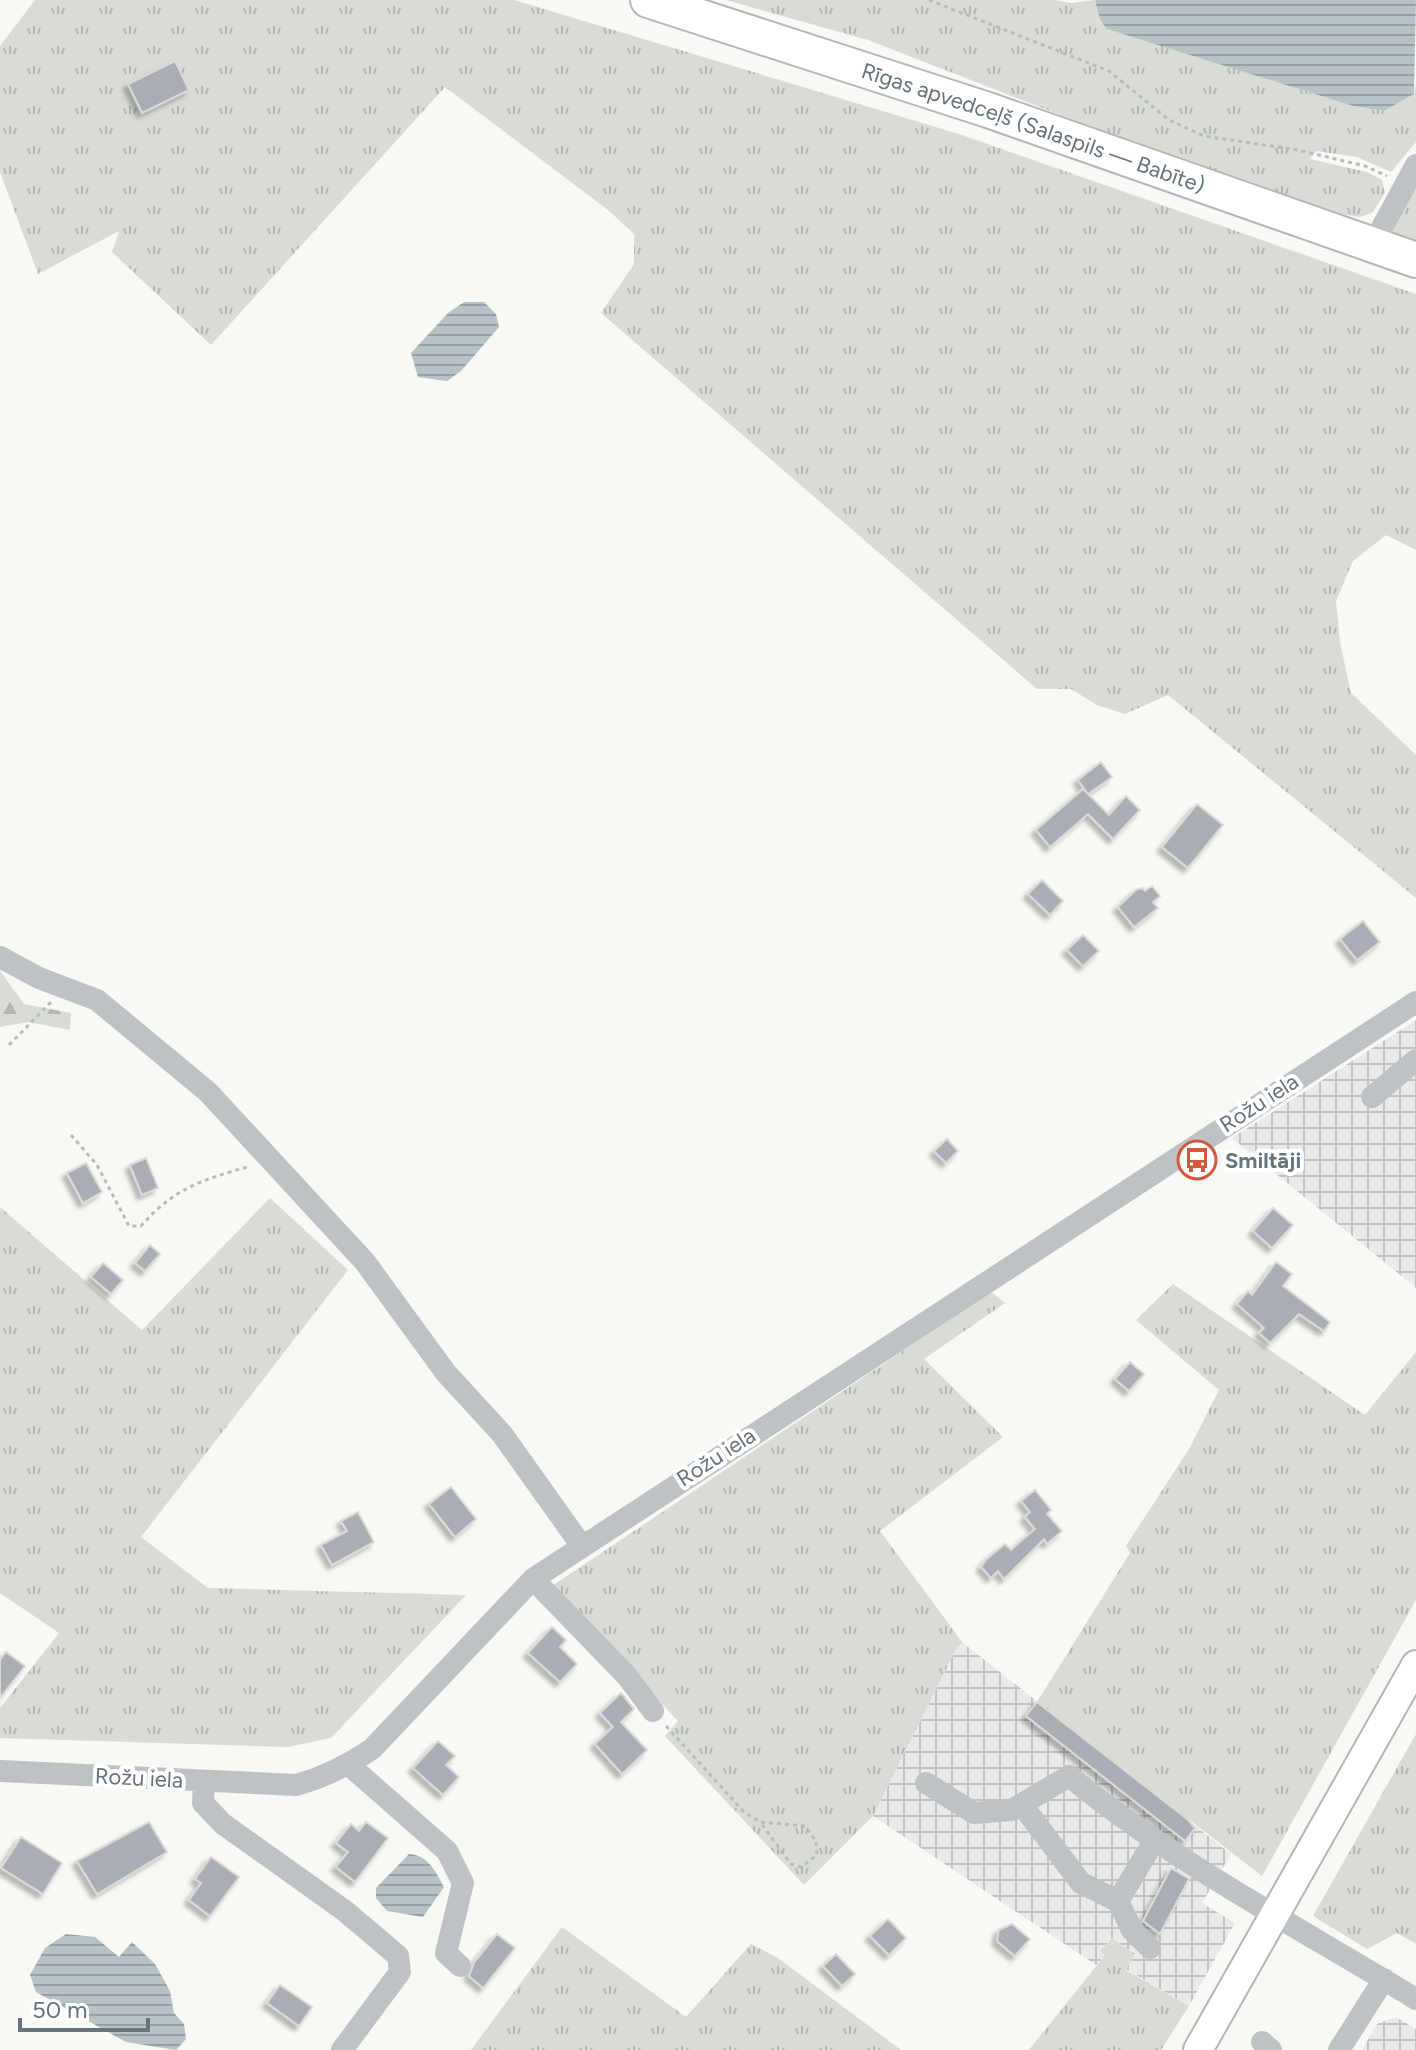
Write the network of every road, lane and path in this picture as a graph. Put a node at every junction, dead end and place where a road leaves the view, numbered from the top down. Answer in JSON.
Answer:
{"nodes":[{"id":1,"x":648,"y":0,"type":"edge"},
{"id":2,"x":929,"y":0,"type":"edge"},
{"id":3,"x":1416,"y":165,"type":"edge"},
{"id":4,"x":1401,"y":190,"type":"junction"},
{"id":5,"x":1373,"y":244,"type":"junction"},
{"id":6,"x":1416,"y":260,"type":"edge"},
{"id":7,"x":0,"y":957,"type":"edge"},
{"id":8,"x":69,"y":987,"type":"junction"},
{"id":9,"x":1416,"y":1002,"type":"edge"},
{"id":10,"x":9,"y":1045,"type":"dead end"},
{"id":11,"x":1416,"y":1060,"type":"edge"},
{"id":12,"x":1372,"y":1097,"type":"dead end"},
{"id":13,"x":71,"y":1135,"type":"dead end"},
{"id":14,"x":273,"y":1160,"type":"junction"},
{"id":15,"x":581,"y":1545,"type":"junction"},
{"id":16,"x":533,"y":1579,"type":"junction"},
{"id":17,"x":1416,"y":1665,"type":"edge"},
{"id":18,"x":653,"y":1711,"type":"joint"},
{"id":19,"x":349,"y":1765,"type":"junction"},
{"id":20,"x":0,"y":1771,"type":"edge"},
{"id":21,"x":204,"y":1781,"type":"junction"},
{"id":22,"x":926,"y":1783,"type":"dead end"},
{"id":23,"x":1022,"y":1805,"type":"junction"},
{"id":24,"x":760,"y":1822,"type":"junction"},
{"id":25,"x":1154,"y":1841,"type":"junction"},
{"id":26,"x":1118,"y":1901,"type":"junction"},
{"id":27,"x":1274,"y":1918,"type":"junction"},
{"id":28,"x":1150,"y":1948,"type":"dead end"},
{"id":29,"x":460,"y":1966,"type":"dead end"},
{"id":30,"x":1384,"y":1979,"type":"junction"},
{"id":31,"x":1416,"y":1999,"type":"edge"},
{"id":32,"x":342,"y":2050,"type":"edge"},
{"id":33,"x":1198,"y":2050,"type":"edge"},
{"id":34,"x":1339,"y":2050,"type":"edge"}],
"edges":[{"from":1,"to":5,"type":"highway","name":"Rīgas apvedceļš (Salaspils — Babīte)"},
{"from":2,"to":4,"type":"path"},
{"from":3,"to":4,"type":"street"},
{"from":4,"to":5,"type":"street"},
{"from":5,"to":6,"type":"highway","name":"Rīgas apvedceļš (Salaspils — Babīte)"},
{"from":7,"to":8,"type":"street"},
{"from":8,"to":10,"type":"path"},
{"from":8,"to":14,"type":"street"},
{"from":9,"to":15,"type":"street","name":"Rožu iela"},
{"from":11,"to":12,"type":"street"},
{"from":13,"to":14,"type":"path"},
{"from":14,"to":15,"type":"street"},
{"from":15,"to":16,"type":"street","name":"Rožu iela"},
{"from":16,"to":18,"type":"street"},
{"from":16,"to":19,"type":"street","name":"Rožu iela"},
{"from":17,"to":27,"type":"main road"},
{"from":18,"to":24,"type":"path"},
{"from":19,"to":21,"type":"street","name":"Rožu iela"},
{"from":19,"to":29,"type":"street"},
{"from":20,"to":21,"type":"street","name":"Rožu iela"},
{"from":21,"to":32,"type":"street"},
{"from":22,"to":23,"type":"street"},
{"from":23,"to":25,"type":"street"},
{"from":23,"to":26,"type":"street"},
{"from":24,"to":24,"type":"path"},
{"from":25,"to":26,"type":"street"},
{"from":25,"to":27,"type":"street"},
{"from":26,"to":28,"type":"street"},
{"from":27,"to":30,"type":"street"},
{"from":27,"to":33,"type":"main road"},
{"from":30,"to":31,"type":"street"},
{"from":30,"to":34,"type":"street"}]}
